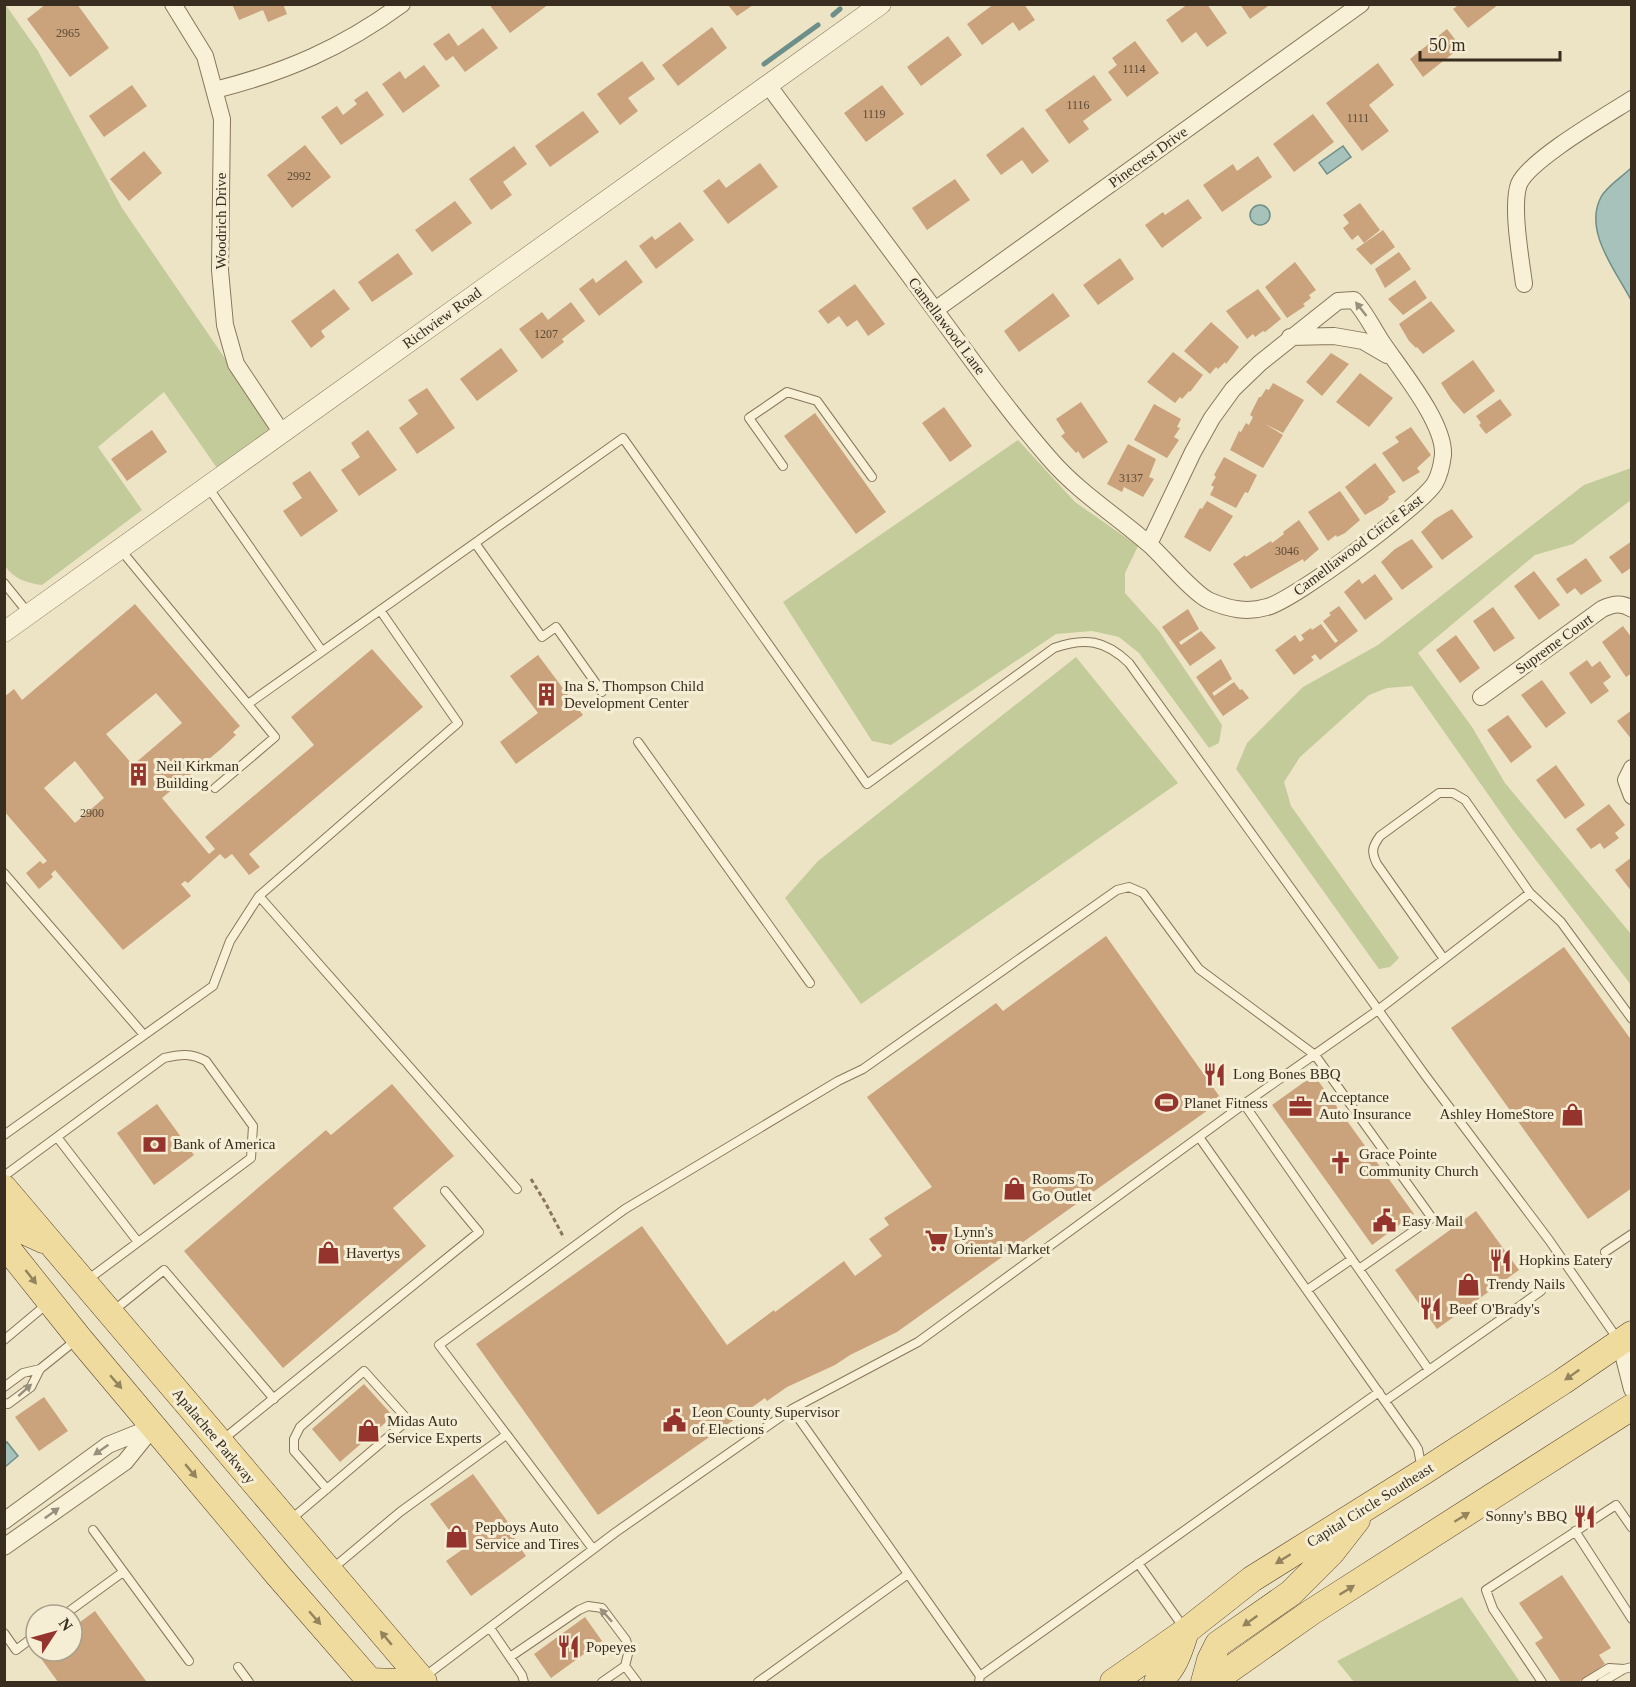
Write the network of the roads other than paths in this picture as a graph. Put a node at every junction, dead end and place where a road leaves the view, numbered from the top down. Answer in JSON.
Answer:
{"nodes":[{"id":1,"x":173,"y":4,"type":"edge"},
{"id":2,"x":402,"y":4,"type":"edge"},
{"id":3,"x":881,"y":4,"type":"edge"},
{"id":4,"x":1361,"y":4,"type":"edge"},
{"id":5,"x":768,"y":86,"type":"junction"},
{"id":6,"x":215,"y":90,"type":"junction"},
{"id":7,"x":1632,"y":99,"type":"edge"},
{"id":8,"x":1524,"y":284,"type":"dead end"},
{"id":9,"x":935,"y":310,"type":"junction"},
{"id":10,"x":1290,"y":338,"type":"junction"},
{"id":11,"x":1392,"y":358,"type":"junction"},
{"id":12,"x":282,"y":433,"type":"junction"},
{"id":13,"x":783,"y":466,"type":"dead end"},
{"id":14,"x":872,"y":477,"type":"dead end"},
{"id":15,"x":208,"y":486,"type":"junction"},
{"id":16,"x":475,"y":543,"type":"junction"},
{"id":17,"x":1149,"y":544,"type":"junction"},
{"id":18,"x":120,"y":549,"type":"junction"},
{"id":19,"x":4,"y":583,"type":"edge"},
{"id":20,"x":1632,"y":609,"type":"edge"},
{"id":21,"x":380,"y":610,"type":"junction"},
{"id":22,"x":29,"y":615,"type":"junction"},
{"id":23,"x":4,"y":632,"type":"edge"},
{"id":24,"x":322,"y":651,"type":"junction"},
{"id":25,"x":602,"y":692,"type":"dead end"},
{"id":26,"x":1481,"y":697,"type":"dead end"},
{"id":27,"x":248,"y":704,"type":"junction"},
{"id":28,"x":638,"y":742,"type":"dead end"},
{"id":29,"x":1632,"y":768,"type":"edge"},
{"id":30,"x":214,"y":788,"type":"dead end"},
{"id":31,"x":1632,"y":796,"type":"edge"},
{"id":32,"x":4,"y":873,"type":"edge"},
{"id":33,"x":1530,"y":893,"type":"junction"},
{"id":34,"x":259,"y":896,"type":"junction"},
{"id":35,"x":1444,"y":958,"type":"junction"},
{"id":36,"x":810,"y":983,"type":"dead end"},
{"id":37,"x":1378,"y":1010,"type":"junction"},
{"id":38,"x":1632,"y":1019,"type":"edge"},
{"id":39,"x":144,"y":1035,"type":"junction"},
{"id":40,"x":1315,"y":1055,"type":"junction"},
{"id":41,"x":1244,"y":1104,"type":"junction"},
{"id":42,"x":4,"y":1135,"type":"edge"},
{"id":43,"x":57,"y":1137,"type":"junction"},
{"id":44,"x":1199,"y":1137,"type":"junction"},
{"id":45,"x":4,"y":1176,"type":"edge"},
{"id":46,"x":4,"y":1188,"type":"edge"},
{"id":47,"x":517,"y":1189,"type":"dead end"},
{"id":48,"x":444,"y":1191,"type":"dead end"},
{"id":49,"x":4,"y":1222,"type":"edge"},
{"id":50,"x":1632,"y":1234,"type":"edge"},
{"id":51,"x":138,"y":1242,"type":"junction"},
{"id":52,"x":51,"y":1245,"type":"junction"},
{"id":53,"x":6,"y":1250,"type":"edge"},
{"id":54,"x":1605,"y":1252,"type":"dead end"},
{"id":55,"x":1352,"y":1259,"type":"junction"},
{"id":56,"x":1359,"y":1269,"type":"junction"},
{"id":57,"x":84,"y":1283,"type":"junction"},
{"id":58,"x":1307,"y":1290,"type":"junction"},
{"id":59,"x":1541,"y":1291,"type":"dead end"},
{"id":60,"x":50,"y":1302,"type":"junction"},
{"id":61,"x":110,"y":1313,"type":"junction"},
{"id":62,"x":78,"y":1338,"type":"junction"},
{"id":63,"x":4,"y":1340,"type":"edge"},
{"id":64,"x":1628,"y":1343,"type":"edge"},
{"id":65,"x":40,"y":1369,"type":"junction"},
{"id":66,"x":1429,"y":1370,"type":"junction"},
{"id":67,"x":4,"y":1387,"type":"edge"},
{"id":68,"x":1632,"y":1389,"type":"edge"},
{"id":69,"x":1379,"y":1392,"type":"junction"},
{"id":70,"x":274,"y":1399,"type":"junction"},
{"id":71,"x":184,"y":1401,"type":"junction"},
{"id":72,"x":1385,"y":1401,"type":"junction"},
{"id":73,"x":4,"y":1403,"type":"edge"},
{"id":74,"x":1632,"y":1407,"type":"edge"},
{"id":75,"x":792,"y":1409,"type":"junction"},
{"id":76,"x":154,"y":1426,"type":"junction"},
{"id":77,"x":506,"y":1435,"type":"junction"},
{"id":78,"x":220,"y":1442,"type":"junction"},
{"id":79,"x":1423,"y":1473,"type":"junction"},
{"id":80,"x":327,"y":1489,"type":"junction"},
{"id":81,"x":1366,"y":1508,"type":"junction"},
{"id":82,"x":4,"y":1521,"type":"edge"},
{"id":83,"x":287,"y":1522,"type":"junction"},
{"id":84,"x":1632,"y":1528,"type":"edge"},
{"id":85,"x":93,"y":1530,"type":"dead end"},
{"id":86,"x":1575,"y":1531,"type":"junction"},
{"id":87,"x":4,"y":1547,"type":"edge"},
{"id":88,"x":593,"y":1549,"type":"junction"},
{"id":89,"x":1138,"y":1563,"type":"junction"},
{"id":90,"x":329,"y":1571,"type":"junction"},
{"id":91,"x":123,"y":1572,"type":"junction"},
{"id":92,"x":908,"y":1574,"type":"junction"},
{"id":93,"x":80,"y":1603,"type":"edge"},
{"id":94,"x":1632,"y":1619,"type":"edge"},
{"id":95,"x":490,"y":1628,"type":"junction"},
{"id":96,"x":1186,"y":1631,"type":"junction"},
{"id":97,"x":4,"y":1633,"type":"edge"},
{"id":98,"x":24,"y":1644,"type":"edge"},
{"id":99,"x":510,"y":1657,"type":"junction"},
{"id":100,"x":189,"y":1661,"type":"dead end"},
{"id":101,"x":625,"y":1666,"type":"junction"},
{"id":102,"x":238,"y":1667,"type":"dead end"},
{"id":103,"x":1628,"y":1668,"type":"edge"},
{"id":104,"x":979,"y":1679,"type":"edge"},
{"id":105,"x":423,"y":1681,"type":"edge"},
{"id":106,"x":371,"y":1682,"type":"edge"},
{"id":107,"x":249,"y":1683,"type":"edge"},
{"id":108,"x":524,"y":1683,"type":"edge"},
{"id":109,"x":602,"y":1683,"type":"edge"},
{"id":110,"x":637,"y":1683,"type":"edge"},
{"id":111,"x":758,"y":1683,"type":"edge"},
{"id":112,"x":1113,"y":1683,"type":"edge"},
{"id":113,"x":1157,"y":1683,"type":"edge"},
{"id":114,"x":1204,"y":1683,"type":"edge"},
{"id":115,"x":1212,"y":1683,"type":"edge"},
{"id":116,"x":1542,"y":1683,"type":"edge"},
{"id":117,"x":1586,"y":1683,"type":"edge"},
{"id":118,"x":1602,"y":1683,"type":"edge"}],
"edges":[{"from":1,"to":6,"type":"street","name":"Woodrich Drive"},
{"from":2,"to":6,"type":"street"},
{"from":3,"to":5,"type":"street","name":"Richview Road"},
{"from":4,"to":9,"type":"street","name":"Pinecrest Drive"},
{"from":5,"to":9,"type":"street","name":"Camellawood Lane"},
{"from":5,"to":12,"type":"street","name":"Richview Road"},
{"from":6,"to":12,"type":"street","name":"Woodrich Drive"},
{"from":7,"to":8,"type":"street"},
{"from":9,"to":17,"type":"street","name":"Camellawood Lane"},
{"from":10,"to":11,"type":"street"},
{"from":11,"to":10,"type":"street","one_way":true},
{"from":10,"to":17,"type":"street"},
{"from":11,"to":17,"type":"street","name":"Camelliawood Circle East"},
{"from":12,"to":15,"type":"street","name":"Richview Road"},
{"from":13,"to":14,"type":"lane"},
{"from":15,"to":18,"type":"street","name":"Richview Road"},
{"from":15,"to":24,"type":"lane"},
{"from":16,"to":21,"type":"lane"},
{"from":16,"to":25,"type":"lane"},
{"from":16,"to":37,"type":"lane"},
{"from":18,"to":22,"type":"street","name":"Richview Road"},
{"from":18,"to":27,"type":"lane"},
{"from":19,"to":22,"type":"lane"},
{"from":20,"to":26,"type":"street","name":"Supreme Court"},
{"from":21,"to":24,"type":"lane"},
{"from":21,"to":34,"type":"lane"},
{"from":22,"to":23,"type":"street","name":"Richview Road"},
{"from":24,"to":27,"type":"lane"},
{"from":27,"to":30,"type":"lane"},
{"from":28,"to":36,"type":"lane"},
{"from":29,"to":31,"type":"street"},
{"from":32,"to":39,"type":"lane"},
{"from":33,"to":35,"type":"lane"},
{"from":33,"to":35,"type":"lane"},
{"from":33,"to":38,"type":"lane"},
{"from":34,"to":39,"type":"lane"},
{"from":34,"to":47,"type":"lane"},
{"from":35,"to":37,"type":"lane"},
{"from":37,"to":40,"type":"lane"},
{"from":37,"to":64,"type":"lane"},
{"from":39,"to":42,"type":"lane"},
{"from":40,"to":41,"type":"lane"},
{"from":40,"to":56,"type":"lane"},
{"from":40,"to":77,"type":"lane"},
{"from":41,"to":44,"type":"lane"},
{"from":41,"to":55,"type":"lane"},
{"from":43,"to":45,"type":"lane"},
{"from":43,"to":51,"type":"lane"},
{"from":43,"to":51,"type":"lane"},
{"from":44,"to":58,"type":"lane"},
{"from":44,"to":75,"type":"lane"},
{"from":46,"to":52,"type":"main road","name":"Apalachee Parkway"},
{"from":48,"to":70,"type":"lane"},
{"from":49,"to":52,"type":"main road"},
{"from":50,"to":54,"type":"lane"},
{"from":51,"to":57,"type":"lane"},
{"from":52,"to":57,"type":"main road","name":"Apalachee Parkway"},
{"from":53,"to":60,"type":"main road","one_way":true},
{"from":55,"to":56,"type":"lane"},
{"from":55,"to":58,"type":"lane"},
{"from":56,"to":66,"type":"lane"},
{"from":57,"to":61,"type":"main road","name":"Apalachee Parkway"},
{"from":58,"to":69,"type":"lane"},
{"from":59,"to":66,"type":"lane"},
{"from":60,"to":62,"type":"main road"},
{"from":60,"to":63,"type":"lane"},
{"from":61,"to":70,"type":"lane"},
{"from":61,"to":71,"type":"main road","name":"Apalachee Parkway"},
{"from":62,"to":65,"type":"lane"},
{"from":62,"to":76,"type":"main road","one_way":true},
{"from":64,"to":68,"type":"street"},
{"from":64,"to":79,"type":"main road","name":"Capital Circle Southeast","one_way":true},
{"from":65,"to":67,"type":"lane"},
{"from":73,"to":65,"type":"lane","one_way":true},
{"from":66,"to":72,"type":"lane"},
{"from":69,"to":72,"type":"lane"},
{"from":69,"to":89,"type":"lane"},
{"from":70,"to":78,"type":"lane"},
{"from":71,"to":76,"type":"main road"},
{"from":71,"to":78,"type":"main road","name":"Apalachee Parkway"},
{"from":72,"to":79,"type":"lane"},
{"from":115,"to":74,"type":"main road","one_way":true},
{"from":75,"to":88,"type":"lane"},
{"from":75,"to":92,"type":"lane"},
{"from":76,"to":82,"type":"street","one_way":true},
{"from":87,"to":76,"type":"street","one_way":true},
{"from":76,"to":106,"type":"main road","one_way":true},
{"from":77,"to":88,"type":"lane"},
{"from":77,"to":90,"type":"lane"},
{"from":78,"to":83,"type":"main road","name":"Apalachee Parkway"},
{"from":79,"to":81,"type":"main road","name":"Capital Circle Southeast"},
{"from":80,"to":80,"type":"lane"},
{"from":80,"to":83,"type":"lane"},
{"from":81,"to":96,"type":"main road","name":"Capital Circle Southeast","one_way":true},
{"from":81,"to":114,"type":"main road","one_way":true},
{"from":83,"to":90,"type":"main road","name":"Apalachee Parkway"},
{"from":84,"to":86,"type":"lane"},
{"from":85,"to":91,"type":"lane"},
{"from":86,"to":94,"type":"lane"},
{"from":86,"to":116,"type":"lane"},
{"from":88,"to":95,"type":"lane"},
{"from":89,"to":96,"type":"lane"},
{"from":89,"to":104,"type":"lane"},
{"from":105,"to":90,"type":"main road","name":"Apalachee Parkway","one_way":true},
{"from":91,"to":93,"type":"lane"},
{"from":91,"to":100,"type":"lane"},
{"from":92,"to":104,"type":"lane"},
{"from":92,"to":111,"type":"lane"},
{"from":95,"to":99,"type":"lane"},
{"from":95,"to":105,"type":"lane"},
{"from":96,"to":112,"type":"main road","name":"Capital Circle Southeast"},
{"from":96,"to":113,"type":"main road"},
{"from":97,"to":98,"type":"lane"},
{"from":101,"to":99,"type":"lane","one_way":true},
{"from":99,"to":108,"type":"lane"},
{"from":101,"to":109,"type":"lane"},
{"from":101,"to":110,"type":"lane"},
{"from":102,"to":107,"type":"lane"},
{"from":103,"to":117,"type":"lane"},
{"from":103,"to":118,"type":"lane"},
{"from":105,"to":106,"type":"main road"}]}
